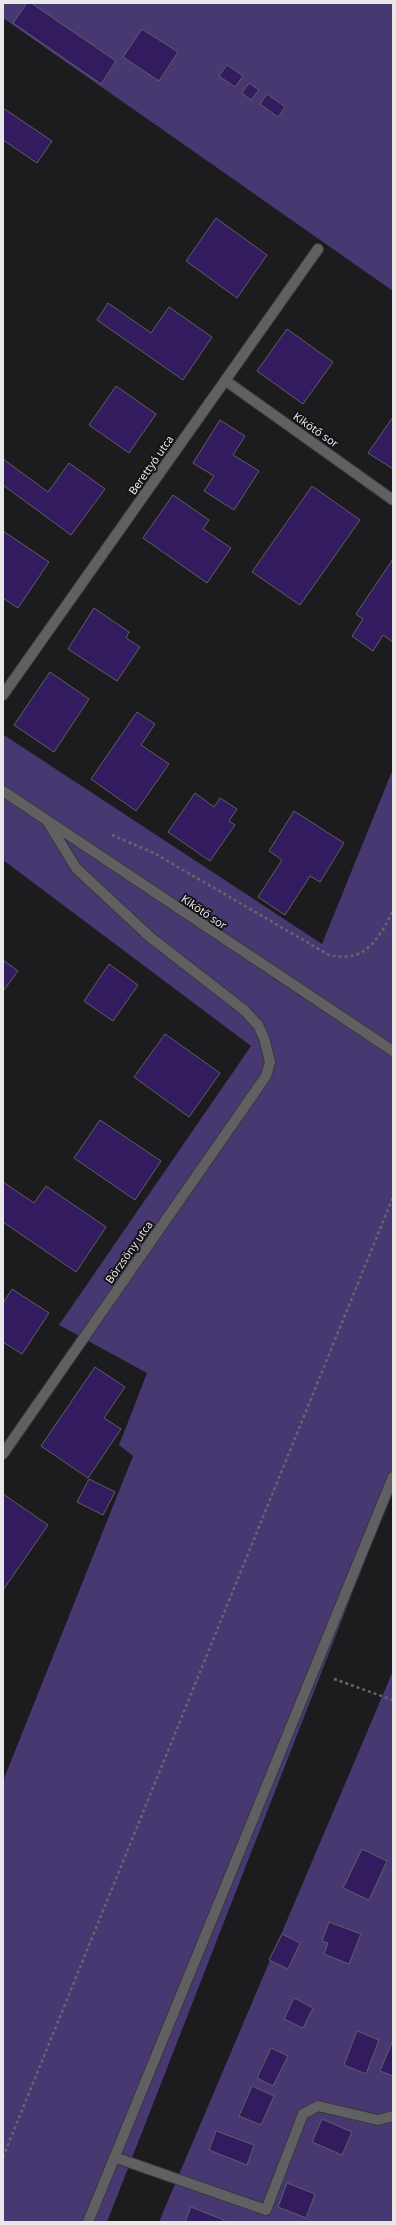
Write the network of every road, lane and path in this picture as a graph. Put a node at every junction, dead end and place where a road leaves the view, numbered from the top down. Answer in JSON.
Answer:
{"nodes":[{"id":1,"x":318,"y":249,"type":"dead end"},
{"id":2,"x":226,"y":381,"type":"junction"},
{"id":3,"x":393,"y":500,"type":"edge"},
{"id":4,"x":3,"y":695,"type":"edge"},
{"id":5,"x":3,"y":791,"type":"edge"},
{"id":6,"x":46,"y":819,"type":"junction"},
{"id":7,"x":106,"y":832,"type":"dead end"},
{"id":8,"x":393,"y":909,"type":"edge"},
{"id":9,"x":393,"y":1051,"type":"edge"},
{"id":10,"x":393,"y":1196,"type":"edge"},
{"id":11,"x":3,"y":1454,"type":"edge"},
{"id":12,"x":393,"y":1477,"type":"edge"},
{"id":13,"x":313,"y":1672,"type":"junction"},
{"id":14,"x":393,"y":1700,"type":"edge"},
{"id":15,"x":393,"y":2116,"type":"edge"},
{"id":16,"x":3,"y":2157,"type":"edge"},
{"id":17,"x":114,"y":2157,"type":"junction"},
{"id":18,"x":88,"y":2222,"type":"edge"}],
"edges":[{"from":1,"to":2,"type":"street","name":"Berettyó utca"},
{"from":2,"to":3,"type":"street","name":"Kikötő sor"},
{"from":2,"to":4,"type":"street","name":"Berettyó utca"},
{"from":5,"to":6,"type":"street","name":"Kikötő sor"},
{"from":6,"to":9,"type":"street","name":"Kikötő sor"},
{"from":6,"to":11,"type":"street","name":"Börzsöny utca"},
{"from":7,"to":8,"type":"path"},
{"from":10,"to":16,"type":"path"},
{"from":12,"to":13,"type":"street"},
{"from":13,"to":14,"type":"path"},
{"from":13,"to":17,"type":"street"},
{"from":15,"to":17,"type":"street"},
{"from":17,"to":18,"type":"street"}]}
